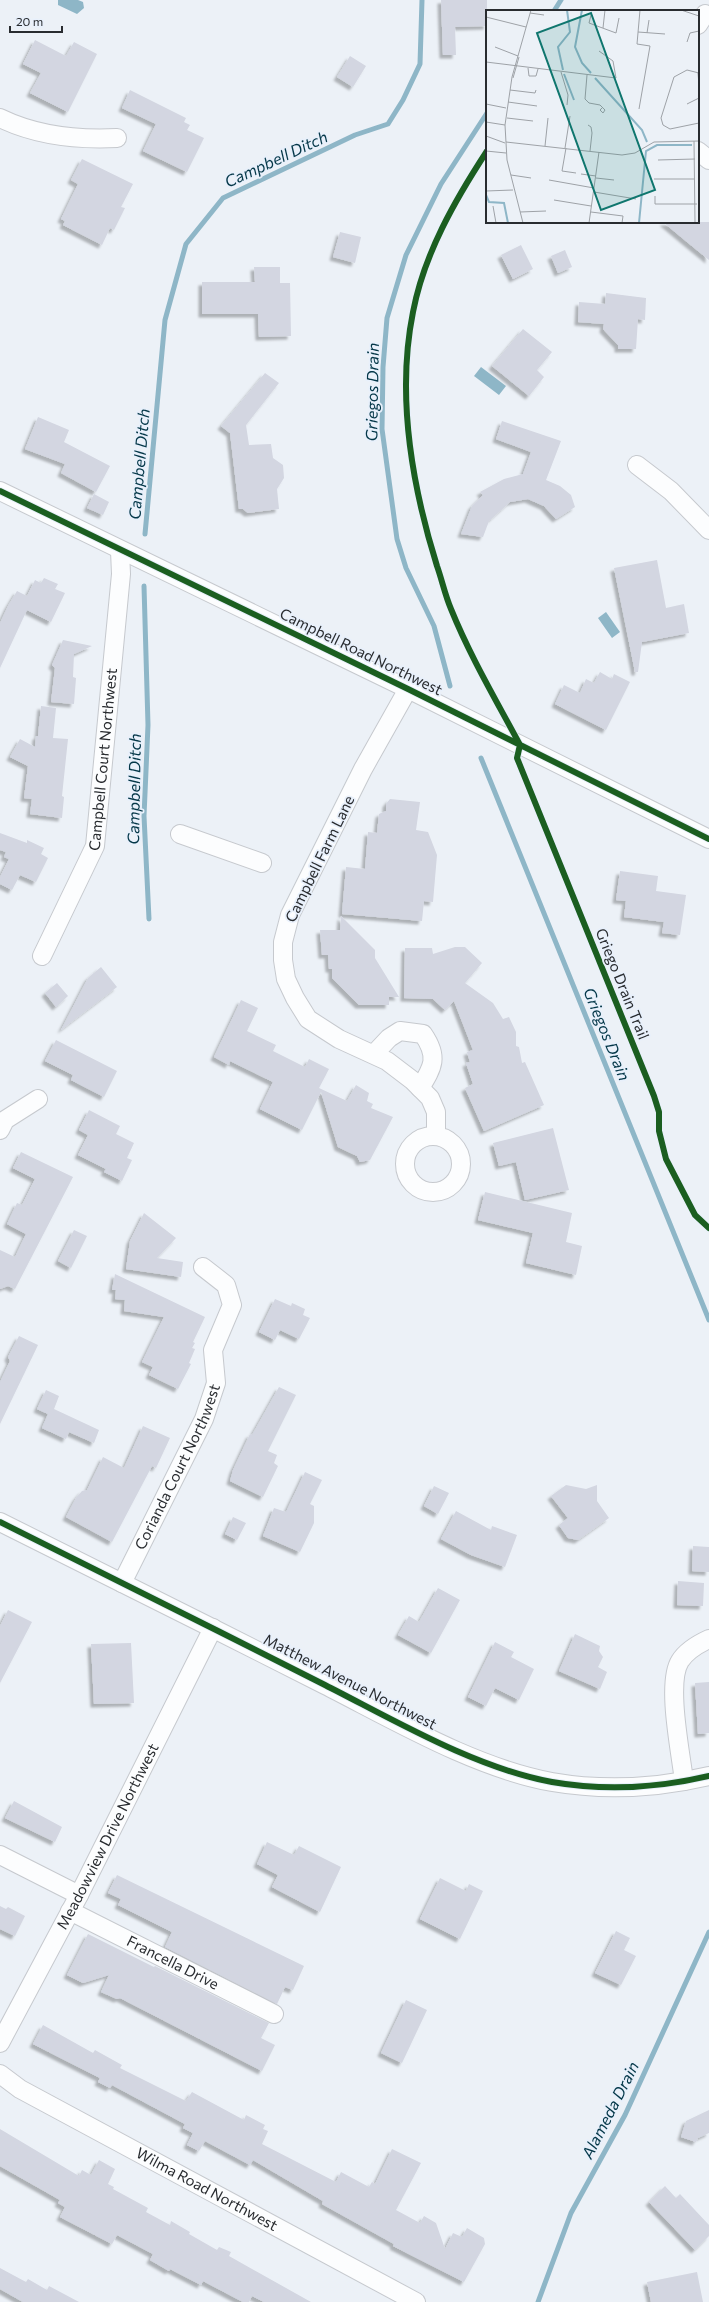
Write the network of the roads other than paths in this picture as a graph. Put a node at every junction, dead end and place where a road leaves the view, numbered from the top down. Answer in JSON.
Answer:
{"nodes":[{"id":1,"x":0,"y":118,"type":"edge"},
{"id":2,"x":117,"y":138,"type":"dead end"},
{"id":3,"x":699,"y":152,"type":"edge"},
{"id":4,"x":709,"y":160,"type":"edge"},
{"id":5,"x":637,"y":465,"type":"dead end"},
{"id":6,"x":0,"y":491,"type":"edge"},
{"id":7,"x":709,"y":530,"type":"edge"},
{"id":8,"x":120,"y":551,"type":"junction"},
{"id":9,"x":408,"y":689,"type":"junction"},
{"id":10,"x":180,"y":834,"type":"dead end"},
{"id":11,"x":709,"y":839,"type":"edge"},
{"id":12,"x":262,"y":863,"type":"dead end"},
{"id":13,"x":42,"y":956,"type":"dead end"},
{"id":14,"x":374,"y":1054,"type":"junction"},
{"id":15,"x":420,"y":1088,"type":"junction"},
{"id":16,"x":38,"y":1099,"type":"dead end"},
{"id":17,"x":0,"y":1130,"type":"edge"},
{"id":18,"x":436,"y":1136,"type":"dead end"},
{"id":19,"x":203,"y":1267,"type":"dead end"},
{"id":20,"x":0,"y":1522,"type":"edge"},
{"id":21,"x":122,"y":1583,"type":"junction"},
{"id":22,"x":213,"y":1628,"type":"junction"},
{"id":23,"x":709,"y":1638,"type":"edge"},
{"id":24,"x":709,"y":1776,"type":"edge"},
{"id":25,"x":684,"y":1781,"type":"junction"},
{"id":26,"x":0,"y":1855,"type":"edge"},
{"id":27,"x":79,"y":1896,"type":"junction"},
{"id":28,"x":70,"y":1911,"type":"junction"},
{"id":29,"x":274,"y":2014,"type":"dead end"},
{"id":30,"x":6,"y":2019,"type":"edge"},
{"id":31,"x":0,"y":2043,"type":"edge"},
{"id":32,"x":0,"y":2074,"type":"edge"},
{"id":33,"x":416,"y":2302,"type":"edge"}],
"edges":[{"from":1,"to":2,"type":"street"},
{"from":3,"to":4,"type":"street"},
{"from":5,"to":7,"type":"street"},
{"from":6,"to":8,"type":"street","name":"Campbell Road Northwest"},
{"from":8,"to":9,"type":"street","name":"Campbell Road Northwest"},
{"from":8,"to":13,"type":"street","name":"Campbell Court Northwest"},
{"from":9,"to":11,"type":"street","name":"Campbell Road Northwest"},
{"from":9,"to":14,"type":"street","name":"Campbell Farm Lane"},
{"from":10,"to":12,"type":"street"},
{"from":14,"to":15,"type":"street","name":"Campbell Farm Lane"},
{"from":14,"to":15,"type":"street"},
{"from":15,"to":18,"type":"street","name":"Campbell Farm Lane"},
{"from":16,"to":17,"type":"street"},
{"from":19,"to":21,"type":"street","name":"Corianda Court Northwest"},
{"from":20,"to":21,"type":"street","name":"Matthew Avenue Northwest"},
{"from":21,"to":22,"type":"street","name":"Matthew Avenue Northwest"},
{"from":22,"to":25,"type":"street","name":"Matthew Avenue Northwest"},
{"from":22,"to":27,"type":"street","name":"Meadowview Drive Northwest"},
{"from":23,"to":25,"type":"street"},
{"from":24,"to":25,"type":"street","name":"Matthew Avenue Northwest"},
{"from":26,"to":27,"type":"street"},
{"from":27,"to":28,"type":"street","name":"Meadowview Drive Northwest"},
{"from":28,"to":29,"type":"street","name":"Francella Drive"},
{"from":28,"to":30,"type":"street","name":"Meadowview Drive Northwest"},
{"from":30,"to":31,"type":"street","name":"Meadowview Drive Northwest"},
{"from":32,"to":33,"type":"street","name":"Wilma Road Northwest"}]}
